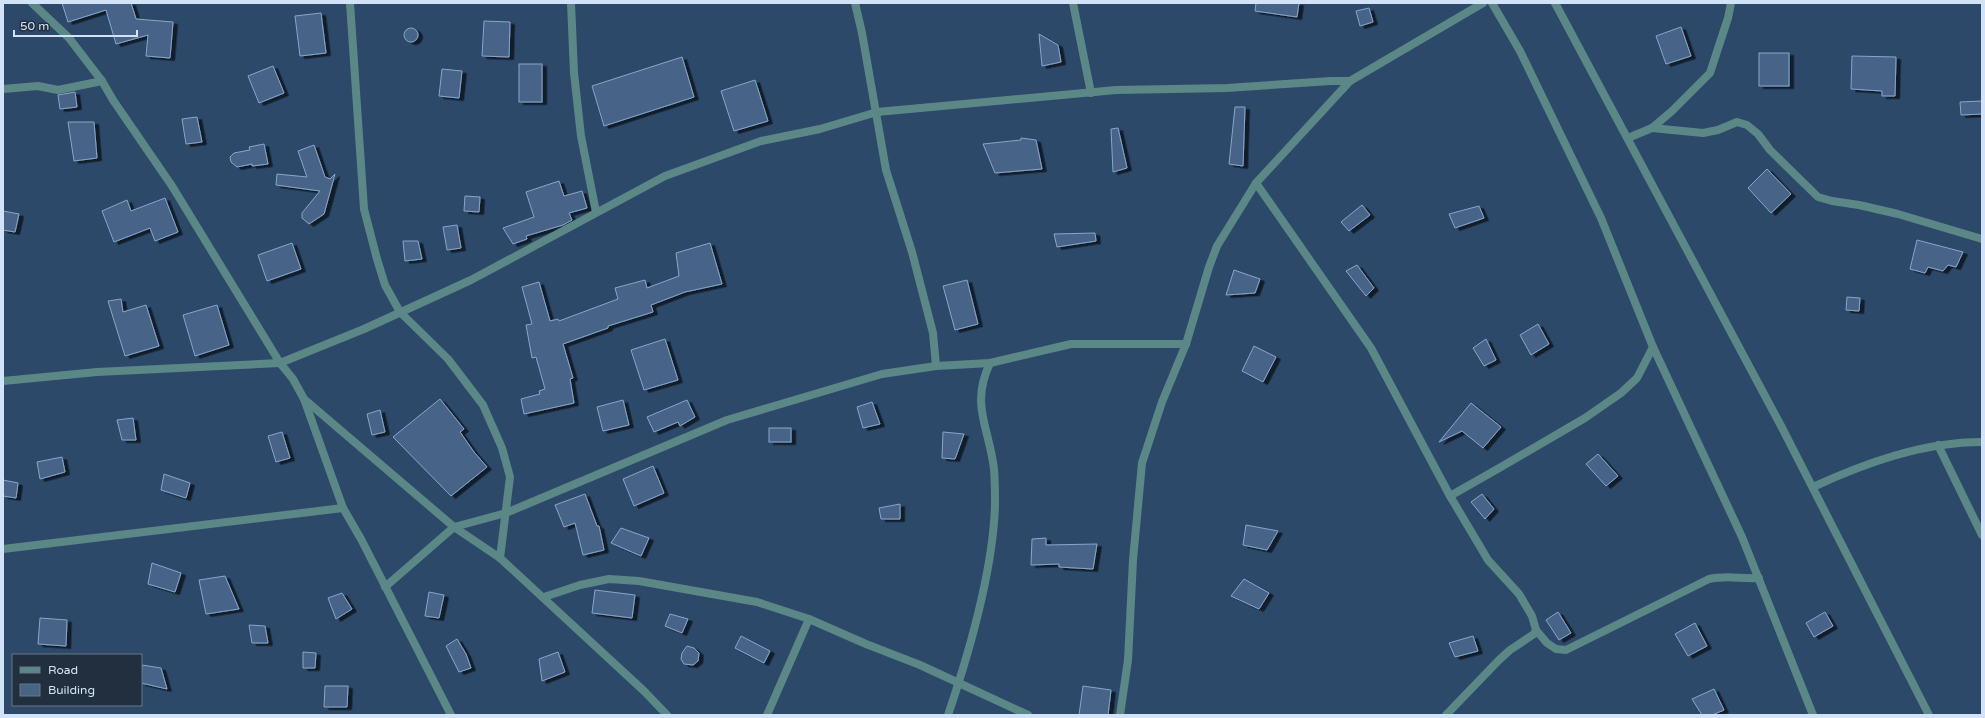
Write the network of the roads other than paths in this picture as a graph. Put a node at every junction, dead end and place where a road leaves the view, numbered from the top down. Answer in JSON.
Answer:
{"nodes":[{"id":1,"x":32,"y":3,"type":"edge"},
{"id":2,"x":350,"y":3,"type":"edge"},
{"id":3,"x":571,"y":3,"type":"edge"},
{"id":4,"x":855,"y":3,"type":"edge"},
{"id":5,"x":1073,"y":3,"type":"edge"},
{"id":6,"x":1483,"y":3,"type":"edge"},
{"id":7,"x":1492,"y":3,"type":"edge"},
{"id":8,"x":1555,"y":3,"type":"edge"},
{"id":9,"x":1731,"y":3,"type":"edge"},
{"id":10,"x":102,"y":80,"type":"junction"},
{"id":11,"x":1350,"y":82,"type":"junction"},
{"id":12,"x":3,"y":89,"type":"edge"},
{"id":13,"x":1091,"y":93,"type":"junction"},
{"id":14,"x":876,"y":112,"type":"junction"},
{"id":15,"x":1652,"y":128,"type":"junction"},
{"id":16,"x":1628,"y":138,"type":"junction"},
{"id":17,"x":1256,"y":183,"type":"junction"},
{"id":18,"x":596,"y":212,"type":"junction"},
{"id":19,"x":1982,"y":239,"type":"edge"},
{"id":20,"x":400,"y":312,"type":"junction"},
{"id":21,"x":1186,"y":344,"type":"junction"},
{"id":22,"x":1653,"y":347,"type":"junction"},
{"id":23,"x":280,"y":362,"type":"junction"},
{"id":24,"x":990,"y":363,"type":"junction"},
{"id":25,"x":936,"y":366,"type":"junction"},
{"id":26,"x":3,"y":381,"type":"edge"},
{"id":27,"x":304,"y":399,"type":"junction"},
{"id":28,"x":1982,"y":442,"type":"edge"},
{"id":29,"x":1938,"y":445,"type":"junction"},
{"id":30,"x":1813,"y":487,"type":"junction"},
{"id":31,"x":1450,"y":496,"type":"junction"},
{"id":32,"x":343,"y":508,"type":"junction"},
{"id":33,"x":506,"y":513,"type":"junction"},
{"id":34,"x":454,"y":527,"type":"junction"},
{"id":35,"x":1982,"y":535,"type":"edge"},
{"id":36,"x":3,"y":549,"type":"edge"},
{"id":37,"x":500,"y":558,"type":"junction"},
{"id":38,"x":1759,"y":578,"type":"junction"},
{"id":39,"x":385,"y":587,"type":"junction"},
{"id":40,"x":544,"y":597,"type":"junction"},
{"id":41,"x":809,"y":619,"type":"junction"},
{"id":42,"x":1536,"y":630,"type":"junction"},
{"id":43,"x":959,"y":682,"type":"junction"},
{"id":44,"x":451,"y":715,"type":"edge"},
{"id":45,"x":667,"y":715,"type":"edge"},
{"id":46,"x":766,"y":715,"type":"edge"},
{"id":47,"x":948,"y":715,"type":"edge"},
{"id":48,"x":1028,"y":715,"type":"edge"},
{"id":49,"x":1120,"y":715,"type":"edge"},
{"id":50,"x":1446,"y":715,"type":"edge"},
{"id":51,"x":1813,"y":715,"type":"edge"},
{"id":52,"x":1929,"y":715,"type":"edge"}],
"edges":[{"from":1,"to":10,"type":"street"},
{"from":2,"to":20,"type":"street"},
{"from":3,"to":18,"type":"street"},
{"from":4,"to":14,"type":"street"},
{"from":5,"to":13,"type":"street"},
{"from":6,"to":11,"type":"street"},
{"from":7,"to":22,"type":"street"},
{"from":8,"to":16,"type":"street"},
{"from":9,"to":15,"type":"street"},
{"from":10,"to":12,"type":"street"},
{"from":10,"to":23,"type":"street"},
{"from":11,"to":13,"type":"street"},
{"from":11,"to":17,"type":"street"},
{"from":13,"to":14,"type":"street"},
{"from":14,"to":18,"type":"street"},
{"from":14,"to":25,"type":"street"},
{"from":15,"to":16,"type":"street"},
{"from":15,"to":19,"type":"street"},
{"from":16,"to":30,"type":"street"},
{"from":17,"to":21,"type":"street"},
{"from":17,"to":31,"type":"street"},
{"from":18,"to":20,"type":"street"},
{"from":20,"to":23,"type":"street"},
{"from":20,"to":33,"type":"street"},
{"from":21,"to":24,"type":"street"},
{"from":21,"to":49,"type":"street"},
{"from":22,"to":31,"type":"street"},
{"from":22,"to":38,"type":"street"},
{"from":23,"to":26,"type":"street"},
{"from":23,"to":27,"type":"street"},
{"from":24,"to":25,"type":"street"},
{"from":24,"to":43,"type":"street"},
{"from":25,"to":33,"type":"street"},
{"from":27,"to":32,"type":"street"},
{"from":27,"to":34,"type":"street"},
{"from":28,"to":29,"type":"street"},
{"from":29,"to":30,"type":"street"},
{"from":29,"to":35,"type":"street"},
{"from":30,"to":52,"type":"street"},
{"from":31,"to":42,"type":"street"},
{"from":32,"to":36,"type":"street"},
{"from":32,"to":39,"type":"street"},
{"from":33,"to":34,"type":"street"},
{"from":33,"to":37,"type":"street"},
{"from":34,"to":37,"type":"street"},
{"from":34,"to":39,"type":"street"},
{"from":37,"to":40,"type":"street"},
{"from":38,"to":42,"type":"street"},
{"from":38,"to":51,"type":"street"},
{"from":39,"to":44,"type":"street"},
{"from":40,"to":41,"type":"street"},
{"from":40,"to":45,"type":"street"},
{"from":41,"to":43,"type":"street"},
{"from":41,"to":46,"type":"street"},
{"from":42,"to":50,"type":"street"},
{"from":43,"to":47,"type":"street"},
{"from":43,"to":48,"type":"street"}]}
